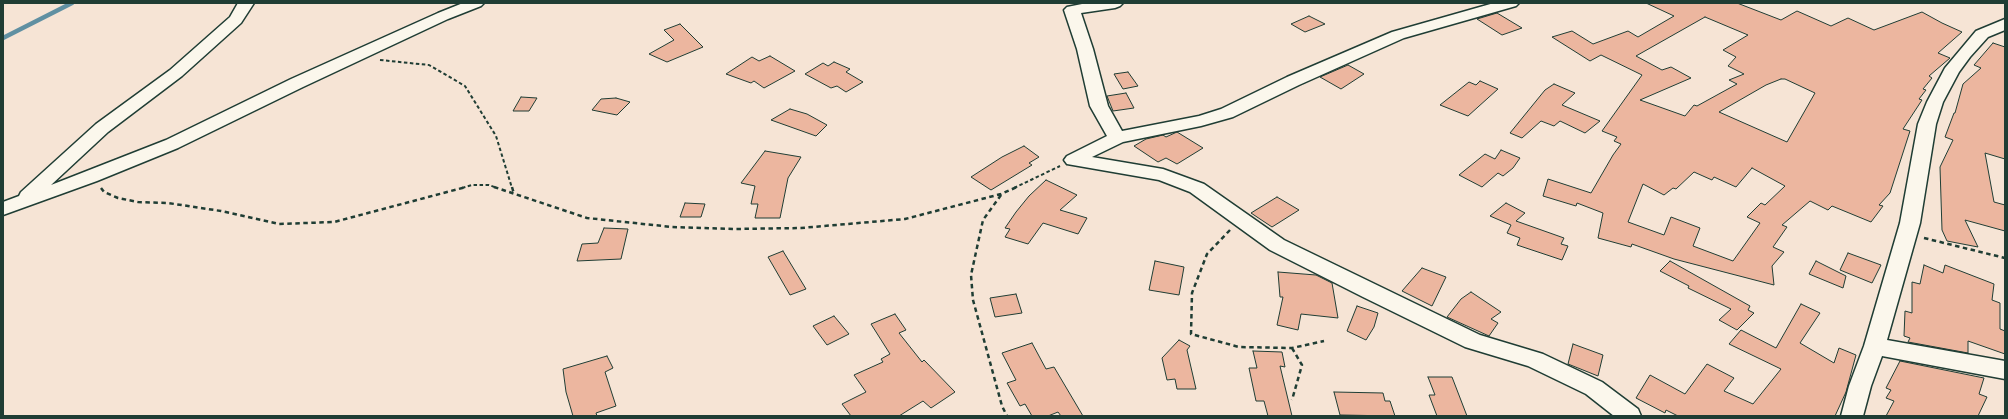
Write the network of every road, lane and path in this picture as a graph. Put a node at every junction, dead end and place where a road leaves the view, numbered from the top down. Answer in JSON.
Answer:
{"nodes":[{"id":1,"x":246,"y":3,"type":"edge"},
{"id":2,"x":476,"y":3,"type":"edge"},
{"id":3,"x":1115,"y":3,"type":"edge"},
{"id":4,"x":1512,"y":3,"type":"edge"},
{"id":5,"x":2005,"y":24,"type":"edge"},
{"id":6,"x":352,"y":58,"type":"junction"},
{"id":7,"x":1117,"y":138,"type":"junction"},
{"id":8,"x":1073,"y":160,"type":"junction"},
{"id":9,"x":91,"y":177,"type":"junction"},
{"id":10,"x":514,"y":194,"type":"junction"},
{"id":11,"x":1001,"y":194,"type":"junction"},
{"id":12,"x":21,"y":202,"type":"junction"},
{"id":13,"x":3,"y":209,"type":"edge"},
{"id":14,"x":1240,"y":220,"type":"junction"},
{"id":15,"x":1907,"y":234,"type":"junction"},
{"id":16,"x":2005,"y":258,"type":"edge"},
{"id":17,"x":1324,"y":341,"type":"dead end"},
{"id":18,"x":1876,"y":346,"type":"junction"},
{"id":19,"x":1292,"y":348,"type":"junction"},
{"id":20,"x":2005,"y":370,"type":"edge"},
{"id":21,"x":1292,"y":400,"type":"dead end"},
{"id":22,"x":1007,"y":416,"type":"edge"},
{"id":23,"x":1630,"y":416,"type":"edge"},
{"id":24,"x":1852,"y":416,"type":"edge"}],
"edges":[{"from":1,"to":12,"type":"street"},
{"from":2,"to":6,"type":"street"},
{"from":3,"to":7,"type":"street"},
{"from":4,"to":7,"type":"street"},
{"from":5,"to":15,"type":"street"},
{"from":6,"to":9,"type":"street"},
{"from":6,"to":10,"type":"path"},
{"from":7,"to":8,"type":"street"},
{"from":8,"to":11,"type":"path"},
{"from":8,"to":14,"type":"street"},
{"from":9,"to":10,"type":"path"},
{"from":9,"to":12,"type":"street"},
{"from":10,"to":11,"type":"path"},
{"from":11,"to":22,"type":"path"},
{"from":12,"to":13,"type":"street"},
{"from":14,"to":19,"type":"path"},
{"from":14,"to":23,"type":"street"},
{"from":15,"to":16,"type":"path"},
{"from":15,"to":18,"type":"street"},
{"from":17,"to":19,"type":"path"},
{"from":18,"to":20,"type":"street"},
{"from":18,"to":24,"type":"street"},
{"from":19,"to":21,"type":"path"}]}
